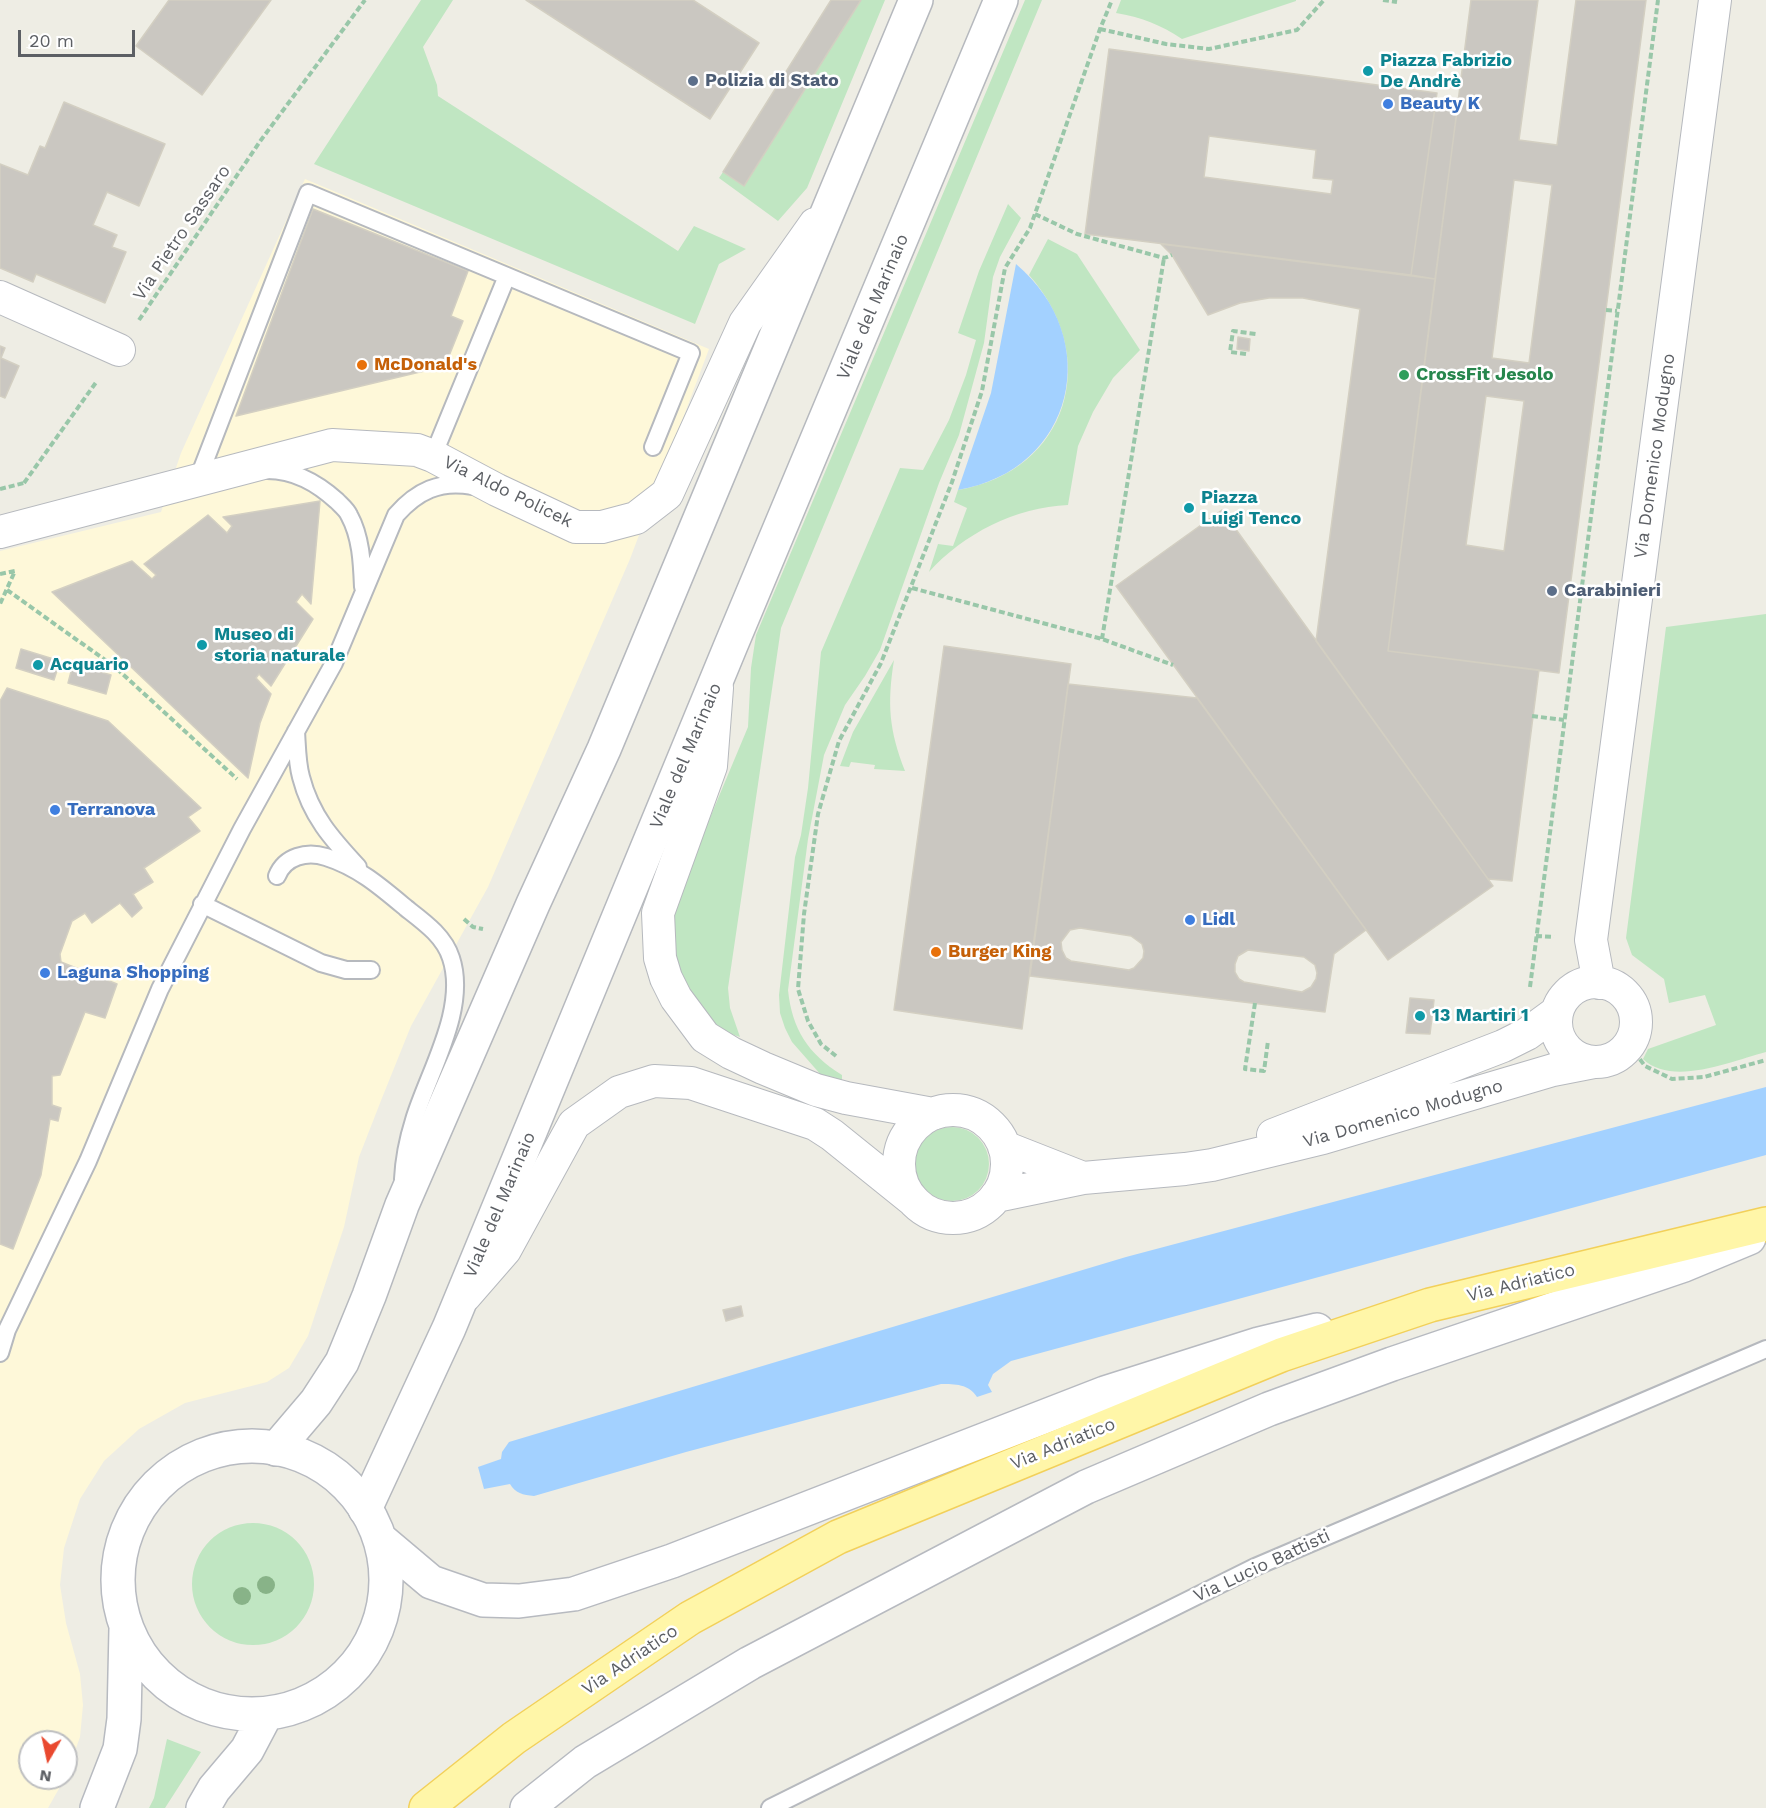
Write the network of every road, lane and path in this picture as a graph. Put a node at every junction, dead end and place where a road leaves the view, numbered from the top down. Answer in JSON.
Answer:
{"nodes":[{"id":1,"x":365,"y":0,"type":"edge"},
{"id":2,"x":916,"y":0,"type":"edge"},
{"id":3,"x":1001,"y":0,"type":"edge"},
{"id":4,"x":1112,"y":0,"type":"edge"},
{"id":5,"x":1324,"y":0,"type":"edge"},
{"id":6,"x":1383,"y":0,"type":"edge"},
{"id":7,"x":1658,"y":0,"type":"edge"},
{"id":8,"x":1715,"y":0,"type":"edge"},
{"id":9,"x":1397,"y":2,"type":"dead end"},
{"id":10,"x":1100,"y":29,"type":"junction"},
{"id":11,"x":839,"y":189,"type":"junction"},
{"id":12,"x":1035,"y":214,"type":"junction"},
{"id":13,"x":1172,"y":255,"type":"dead end"},
{"id":14,"x":1164,"y":258,"type":"junction"},
{"id":15,"x":507,"y":276,"type":"junction"},
{"id":16,"x":0,"y":297,"type":"edge"},
{"id":17,"x":1606,"y":310,"type":"dead end"},
{"id":18,"x":1617,"y":311,"type":"junction"},
{"id":19,"x":1256,"y":334,"type":"dead end"},
{"id":20,"x":119,"y":350,"type":"junction"},
{"id":21,"x":1246,"y":354,"type":"dead end"},
{"id":22,"x":653,"y":447,"type":"dead end"},
{"id":23,"x":433,"y":456,"type":"junction"},
{"id":24,"x":242,"y":470,"type":"junction"},
{"id":25,"x":198,"y":479,"type":"junction"},
{"id":26,"x":0,"y":489,"type":"edge"},
{"id":27,"x":497,"y":490,"type":"junction"},
{"id":28,"x":0,"y":532,"type":"edge"},
{"id":29,"x":0,"y":574,"type":"edge"},
{"id":30,"x":912,"y":588,"type":"junction"},
{"id":31,"x":7,"y":590,"type":"junction"},
{"id":32,"x":363,"y":592,"type":"junction"},
{"id":33,"x":0,"y":604,"type":"edge"},
{"id":34,"x":1101,"y":639,"type":"junction"},
{"id":35,"x":1173,"y":665,"type":"dead end"},
{"id":36,"x":717,"y":682,"type":"junction"},
{"id":37,"x":1532,"y":716,"type":"dead end"},
{"id":38,"x":1564,"y":720,"type":"junction"},
{"id":39,"x":296,"y":730,"type":"junction"},
{"id":40,"x":240,"y":782,"type":"dead end"},
{"id":41,"x":367,"y":875,"type":"junction"},
{"id":42,"x":277,"y":876,"type":"dead end"},
{"id":43,"x":202,"y":904,"type":"junction"},
{"id":44,"x":371,"y":970,"type":"dead end"},
{"id":45,"x":1599,"y":983,"type":"junction"},
{"id":46,"x":1529,"y":994,"type":"dead end"},
{"id":47,"x":1255,"y":1003,"type":"dead end"},
{"id":48,"x":1557,"y":1012,"type":"junction"},
{"id":49,"x":1268,"y":1041,"type":"dead end"},
{"id":50,"x":1629,"y":1045,"type":"junction"},
{"id":51,"x":1766,"y":1060,"type":"edge"},
{"id":52,"x":1593,"y":1062,"type":"junction"},
{"id":53,"x":846,"y":1098,"type":"junction"},
{"id":54,"x":933,"y":1114,"type":"junction"},
{"id":55,"x":1004,"y":1147,"type":"junction"},
{"id":56,"x":1212,"y":1165,"type":"junction"},
{"id":57,"x":1083,"y":1178,"type":"junction"},
{"id":58,"x":996,"y":1196,"type":"junction"},
{"id":59,"x":914,"y":1201,"type":"junction"},
{"id":60,"x":402,"y":1205,"type":"junction"},
{"id":61,"x":1766,"y":1224,"type":"edge"},
{"id":62,"x":1766,"y":1230,"type":"edge"},
{"id":63,"x":459,"y":1304,"type":"junction"},
{"id":64,"x":1430,"y":1305,"type":"junction"},
{"id":65,"x":1766,"y":1349,"type":"edge"},
{"id":66,"x":0,"y":1353,"type":"edge"},
{"id":67,"x":276,"y":1449,"type":"junction"},
{"id":68,"x":365,"y":1509,"type":"junction"},
{"id":69,"x":380,"y":1539,"type":"junction"},
{"id":70,"x":126,"y":1627,"type":"junction"},
{"id":71,"x":266,"y":1714,"type":"junction"},
{"id":72,"x":97,"y":1808,"type":"edge"},
{"id":73,"x":203,"y":1808,"type":"edge"},
{"id":74,"x":426,"y":1808,"type":"edge"},
{"id":75,"x":527,"y":1808,"type":"edge"},
{"id":76,"x":770,"y":1808,"type":"edge"}],
"edges":[{"from":1,"to":20,"type":"path","name":"Via Pietro Sassaro"},
{"from":2,"to":11,"type":"main road"},
{"from":3,"to":36,"type":"main road","name":"Viale del Marinaio"},
{"from":4,"to":10,"type":"path"},
{"from":5,"to":10,"type":"path"},
{"from":6,"to":9,"type":"path"},
{"from":7,"to":18,"type":"path"},
{"from":8,"to":45,"type":"street","name":"Via Domenico Modugno"},
{"from":10,"to":12,"type":"path"},
{"from":11,"to":27,"type":"street","name":"Via Aldo Policek"},
{"from":11,"to":60,"type":"main road"},
{"from":12,"to":14,"type":"path"},
{"from":12,"to":30,"type":"path"},
{"from":13,"to":14,"type":"path"},
{"from":14,"to":34,"type":"path"},
{"from":15,"to":22,"type":"lane"},
{"from":15,"to":23,"type":"lane"},
{"from":15,"to":25,"type":"lane"},
{"from":16,"to":20,"type":"street"},
{"from":17,"to":18,"type":"path"},
{"from":18,"to":38,"type":"path"},
{"from":19,"to":21,"type":"path"},
{"from":20,"to":26,"type":"path","name":"Via Pietro Sassaro"},
{"from":23,"to":24,"type":"street","name":"Via Aldo Policek"},
{"from":23,"to":27,"type":"street","name":"Via Aldo Policek"},
{"from":24,"to":25,"type":"street","name":"Via Aldo Policek"},
{"from":24,"to":32,"type":"lane"},
{"from":25,"to":28,"type":"street","name":"Via Aldo Policek"},
{"from":27,"to":32,"type":"lane"},
{"from":29,"to":31,"type":"path"},
{"from":30,"to":34,"type":"path"},
{"from":30,"to":53,"type":"path"},
{"from":31,"to":33,"type":"path"},
{"from":31,"to":40,"type":"path"},
{"from":32,"to":39,"type":"lane"},
{"from":34,"to":35,"type":"path"},
{"from":36,"to":53,"type":"street"},
{"from":36,"to":63,"type":"main road","name":"Viale del Marinaio"},
{"from":37,"to":38,"type":"path"},
{"from":38,"to":46,"type":"path"},
{"from":39,"to":41,"type":"lane"},
{"from":39,"to":43,"type":"lane"},
{"from":41,"to":42,"type":"lane"},
{"from":41,"to":60,"type":"lane"},
{"from":43,"to":44,"type":"lane"},
{"from":43,"to":66,"type":"lane"},
{"from":45,"to":48,"type":"street","name":"Via Domenico Modugno"},
{"from":45,"to":50,"type":"street"},
{"from":47,"to":49,"type":"path"},
{"from":48,"to":52,"type":"street"},
{"from":48,"to":56,"type":"street","name":"Via Domenico Modugno"},
{"from":50,"to":51,"type":"path"},
{"from":50,"to":52,"type":"street","name":"Via Domenico Modugno"},
{"from":52,"to":56,"type":"street","name":"Via Domenico Modugno"},
{"from":53,"to":54,"type":"street"},
{"from":54,"to":55,"type":"street"},
{"from":54,"to":59,"type":"street"},
{"from":55,"to":57,"type":"street","name":"Via Domenico Modugno"},
{"from":55,"to":58,"type":"street"},
{"from":56,"to":57,"type":"street","name":"Via Domenico Modugno"},
{"from":57,"to":58,"type":"street","name":"Via Domenico Modugno"},
{"from":58,"to":59,"type":"street","name":"Via Domenico Modugno"},
{"from":59,"to":63,"type":"street","name":"Via Domenico Modugno"},
{"from":60,"to":67,"type":"main road"},
{"from":61,"to":64,"type":"main road","name":"Via Adriatico"},
{"from":62,"to":75,"type":"main road"},
{"from":63,"to":68,"type":"main road","name":"Viale del Marinaio"},
{"from":64,"to":69,"type":"main road"},
{"from":64,"to":74,"type":"main road","name":"Via Adriatico"},
{"from":65,"to":76,"type":"lane","name":"Via Lucio Battisti"},
{"from":67,"to":68,"type":"main road"},
{"from":67,"to":70,"type":"main road"},
{"from":68,"to":69,"type":"main road"},
{"from":69,"to":71,"type":"main road"},
{"from":70,"to":71,"type":"main road"},
{"from":70,"to":72,"type":"main road"},
{"from":71,"to":73,"type":"main road"}]}
